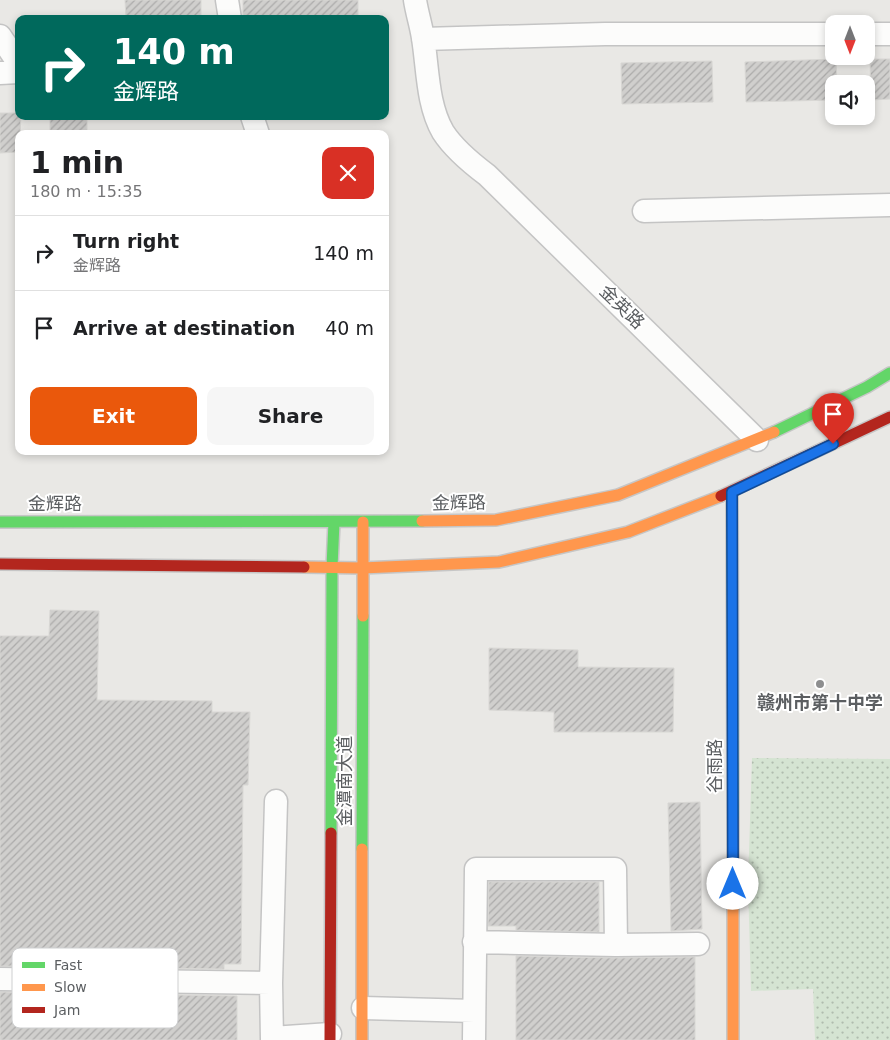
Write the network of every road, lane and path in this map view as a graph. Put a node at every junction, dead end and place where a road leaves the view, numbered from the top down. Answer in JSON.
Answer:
{"nodes":[{"id":1,"x":227,"y":0,"type":"edge"},
{"id":2,"x":415,"y":0,"type":"edge"},
{"id":3,"x":229,"y":15,"type":"edge"},
{"id":4,"x":825,"y":34,"type":"edge"},
{"id":5,"x":875,"y":34,"type":"edge"},
{"id":6,"x":890,"y":34,"type":"edge"},
{"id":7,"x":0,"y":36,"type":"edge"},
{"id":8,"x":423,"y":38,"type":"junction"},
{"id":9,"x":15,"y":58,"type":"edge"},
{"id":10,"x":15,"y":72,"type":"edge"},
{"id":11,"x":0,"y":73,"type":"edge"},
{"id":12,"x":890,"y":205,"type":"edge"},
{"id":13,"x":644,"y":211,"type":"dead end"},
{"id":14,"x":890,"y":373,"type":"edge"},
{"id":15,"x":890,"y":416,"type":"edge"},
{"id":16,"x":757,"y":440,"type":"junction"},
{"id":17,"x":732,"y":492,"type":"junction"},
{"id":18,"x":0,"y":522,"type":"edge"},
{"id":19,"x":334,"y":522,"type":"junction"},
{"id":20,"x":363,"y":522,"type":"junction"},
{"id":21,"x":0,"y":564,"type":"edge"},
{"id":22,"x":332,"y":567,"type":"junction"},
{"id":23,"x":362,"y":568,"type":"junction"},
{"id":24,"x":276,"y":801,"type":"dead end"},
{"id":25,"x":474,"y":942,"type":"junction"},
{"id":26,"x":698,"y":944,"type":"dead end"},
{"id":27,"x":616,"y":945,"type":"junction"},
{"id":28,"x":178,"y":982,"type":"edge"},
{"id":29,"x":271,"y":983,"type":"junction"},
{"id":30,"x":363,"y":1008,"type":"junction"},
{"id":31,"x":474,"y":1011,"type":"junction"},
{"id":32,"x":330,"y":1037,"type":"edge"},
{"id":33,"x":272,"y":1039,"type":"edge"},
{"id":34,"x":362,"y":1040,"type":"edge"},
{"id":35,"x":474,"y":1040,"type":"edge"},
{"id":36,"x":733,"y":1040,"type":"edge"}],
"edges":[{"from":1,"to":3,"type":"street"},
{"from":2,"to":8,"type":"street","name":"金英路"},
{"from":4,"to":8,"type":"street"},
{"from":5,"to":6,"type":"street"},
{"from":7,"to":9,"type":"street"},
{"from":8,"to":16,"type":"street","name":"金英路"},
{"from":10,"to":11,"type":"street"},
{"from":12,"to":13,"type":"street"},
{"from":14,"to":16,"type":"main road","name":"金辉路"},
{"from":15,"to":17,"type":"main road"},
{"from":16,"to":20,"type":"main road","name":"金辉路"},
{"from":17,"to":23,"type":"main road"},
{"from":17,"to":36,"type":"main road","name":"谷雨路"},
{"from":18,"to":19,"type":"main road","name":"金辉路"},
{"from":19,"to":20,"type":"main road","name":"金辉路"},
{"from":19,"to":22,"type":"main road","name":"金潭南大道"},
{"from":20,"to":23,"type":"main road","name":"金潭南大道"},
{"from":21,"to":22,"type":"main road"},
{"from":22,"to":23,"type":"main road"},
{"from":22,"to":32,"type":"main road","name":"金潭南大道"},
{"from":23,"to":30,"type":"main road","name":"金潭南大道"},
{"from":24,"to":29,"type":"street"},
{"from":25,"to":27,"type":"street"},
{"from":25,"to":27,"type":"street"},
{"from":25,"to":31,"type":"street"},
{"from":26,"to":27,"type":"street"},
{"from":28,"to":29,"type":"street"},
{"from":29,"to":33,"type":"street"},
{"from":30,"to":31,"type":"street"},
{"from":30,"to":34,"type":"main road","name":"金潭南大道"},
{"from":31,"to":35,"type":"street"},
{"from":32,"to":33,"type":"street"}]}
